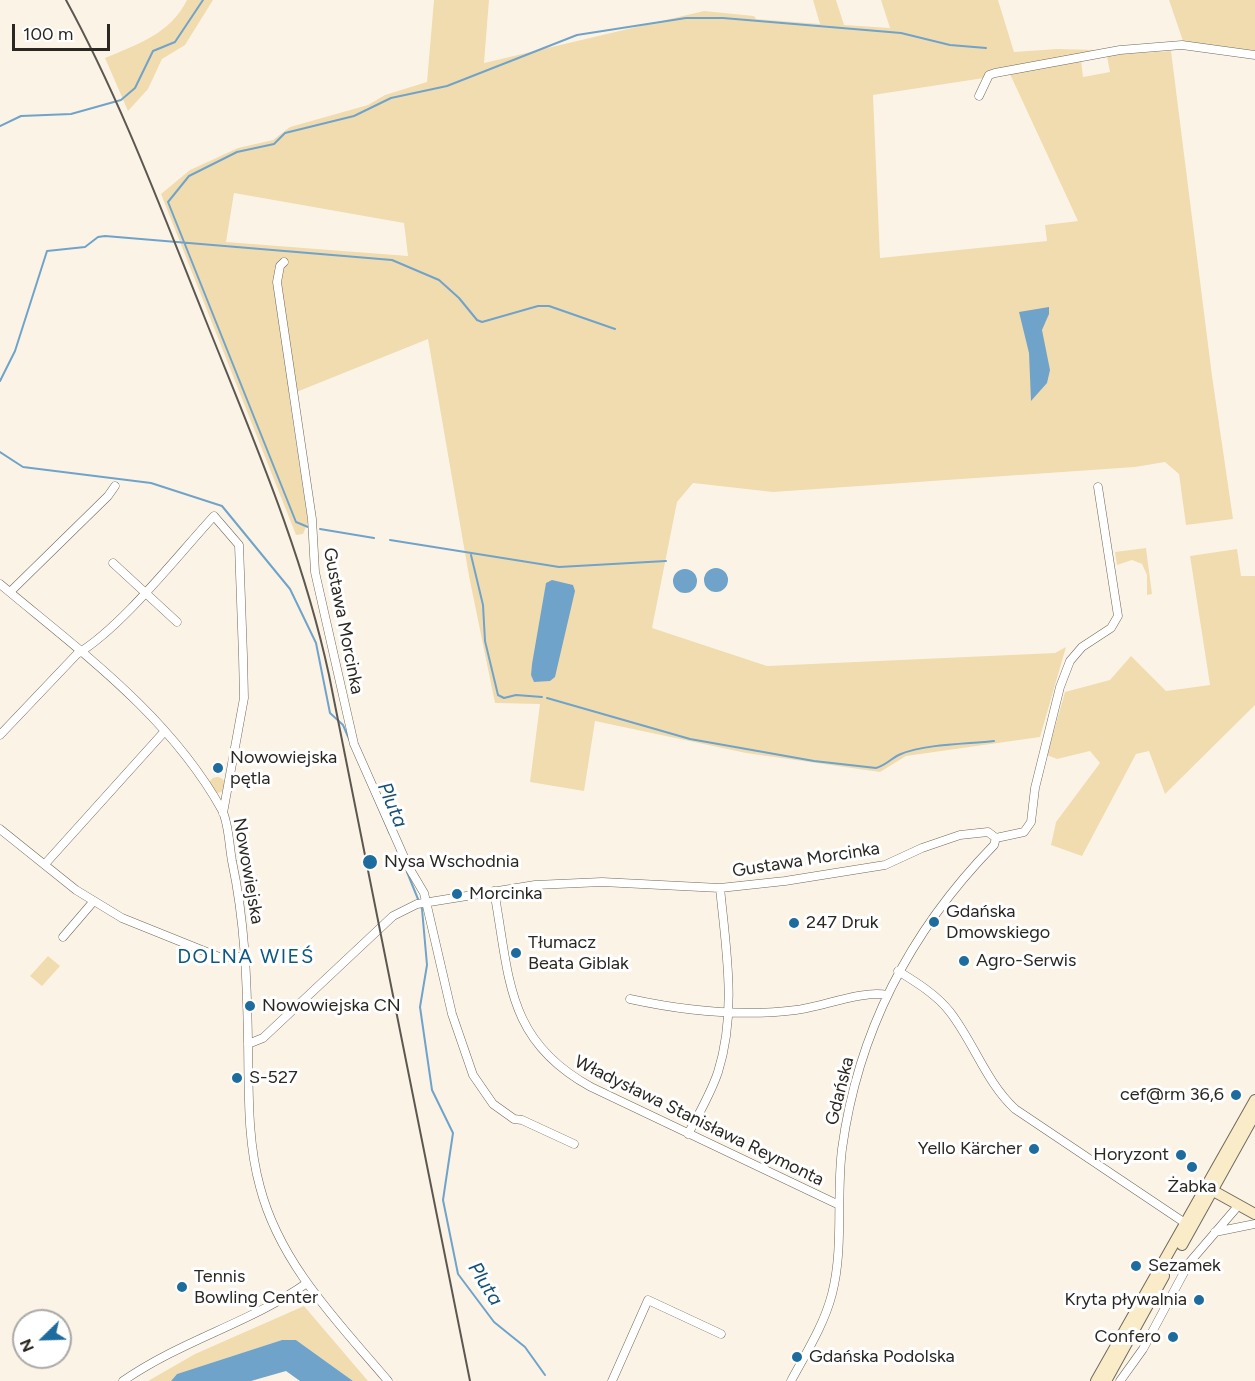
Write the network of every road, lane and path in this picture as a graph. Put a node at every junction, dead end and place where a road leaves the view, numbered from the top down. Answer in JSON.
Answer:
{"nodes":[{"id":1,"x":1255,"y":56,"type":"edge"},
{"id":2,"x":979,"y":96,"type":"dead end"},
{"id":3,"x":284,"y":262,"type":"dead end"},
{"id":4,"x":115,"y":486,"type":"dead end"},
{"id":5,"x":1098,"y":487,"type":"dead end"},
{"id":6,"x":113,"y":563,"type":"dead end"},
{"id":7,"x":0,"y":584,"type":"edge"},
{"id":8,"x":10,"y":592,"type":"junction"},
{"id":9,"x":144,"y":592,"type":"junction"},
{"id":10,"x":177,"y":622,"type":"dead end"},
{"id":11,"x":82,"y":651,"type":"junction"},
{"id":12,"x":164,"y":732,"type":"junction"},
{"id":13,"x":0,"y":735,"type":"edge"},
{"id":14,"x":223,"y":813,"type":"junction"},
{"id":15,"x":0,"y":828,"type":"edge"},
{"id":16,"x":996,"y":838,"type":"junction"},
{"id":17,"x":45,"y":864,"type":"junction"},
{"id":18,"x":720,"y":888,"type":"junction"},
{"id":19,"x":494,"y":891,"type":"junction"},
{"id":20,"x":93,"y":902,"type":"junction"},
{"id":21,"x":422,"y":903,"type":"junction"},
{"id":22,"x":63,"y":937,"type":"dead end"},
{"id":23,"x":246,"y":957,"type":"junction"},
{"id":24,"x":898,"y":971,"type":"junction"},
{"id":25,"x":887,"y":995,"type":"junction"},
{"id":26,"x":630,"y":999,"type":"dead end"},
{"id":27,"x":729,"y":1013,"type":"junction"},
{"id":28,"x":248,"y":1044,"type":"junction"},
{"id":29,"x":1255,"y":1100,"type":"edge"},
{"id":30,"x":1255,"y":1114,"type":"edge"},
{"id":31,"x":688,"y":1134,"type":"junction"},
{"id":32,"x":574,"y":1144,"type":"dead end"},
{"id":33,"x":1210,"y":1189,"type":"junction"},
{"id":34,"x":837,"y":1204,"type":"junction"},
{"id":35,"x":1238,"y":1206,"type":"junction"},
{"id":36,"x":1255,"y":1214,"type":"edge"},
{"id":37,"x":1255,"y":1224,"type":"edge"},
{"id":38,"x":1189,"y":1226,"type":"junction"},
{"id":39,"x":1215,"y":1232,"type":"junction"},
{"id":40,"x":307,"y":1283,"type":"junction"},
{"id":41,"x":1140,"y":1311,"type":"junction"},
{"id":42,"x":721,"y":1334,"type":"dead end"},
{"id":43,"x":123,"y":1381,"type":"edge"},
{"id":44,"x":388,"y":1381,"type":"edge"},
{"id":45,"x":612,"y":1381,"type":"edge"},
{"id":46,"x":791,"y":1381,"type":"edge"},
{"id":47,"x":1096,"y":1381,"type":"edge"},
{"id":48,"x":1106,"y":1381,"type":"edge"},
{"id":49,"x":1120,"y":1381,"type":"edge"}],
"edges":[{"from":1,"to":2,"type":"street"},
{"from":3,"to":21,"type":"street","name":"Gustawa Morcinka"},
{"from":4,"to":8,"type":"street"},
{"from":5,"to":16,"type":"street","name":"Gustawa Morcinka"},
{"from":6,"to":9,"type":"street"},
{"from":7,"to":8,"type":"street","name":"Nowowiejska"},
{"from":8,"to":11,"type":"street","name":"Nowowiejska"},
{"from":9,"to":10,"type":"street"},
{"from":9,"to":11,"type":"street"},
{"from":9,"to":14,"type":"street"},
{"from":11,"to":12,"type":"street","name":"Nowowiejska"},
{"from":11,"to":13,"type":"street"},
{"from":12,"to":14,"type":"street","name":"Nowowiejska"},
{"from":12,"to":17,"type":"street"},
{"from":14,"to":23,"type":"street","name":"Nowowiejska"},
{"from":15,"to":17,"type":"street"},
{"from":16,"to":18,"type":"street","name":"Gustawa Morcinka"},
{"from":16,"to":24,"type":"street","name":"Gdańska"},
{"from":17,"to":20,"type":"street"},
{"from":18,"to":19,"type":"street","name":"Gustawa Morcinka"},
{"from":18,"to":27,"type":"street"},
{"from":19,"to":21,"type":"street","name":"Gustawa Morcinka"},
{"from":19,"to":31,"type":"street","name":"Władysława Stanisława Reymonta"},
{"from":20,"to":22,"type":"street"},
{"from":20,"to":23,"type":"street"},
{"from":21,"to":28,"type":"street","name":"Gustawa Morcinka"},
{"from":21,"to":32,"type":"street","name":"Gustawa Morcinka"},
{"from":23,"to":28,"type":"street","name":"Nowowiejska"},
{"from":24,"to":25,"type":"street","name":"Gdańska"},
{"from":24,"to":38,"type":"street"},
{"from":25,"to":27,"type":"street"},
{"from":25,"to":34,"type":"street","name":"Gdańska"},
{"from":26,"to":27,"type":"street"},
{"from":27,"to":31,"type":"street"},
{"from":28,"to":40,"type":"street","name":"Nowowiejska"},
{"from":29,"to":33,"type":"main road"},
{"from":30,"to":33,"type":"main road"},
{"from":31,"to":34,"type":"street","name":"Władysława Stanisława Reymonta"},
{"from":33,"to":35,"type":"main road"},
{"from":33,"to":38,"type":"main road"},
{"from":34,"to":46,"type":"street","name":"Gdańska"},
{"from":35,"to":36,"type":"main road"},
{"from":35,"to":39,"type":"street"},
{"from":37,"to":39,"type":"street"},
{"from":38,"to":41,"type":"main road"},
{"from":39,"to":49,"type":"street"},
{"from":40,"to":43,"type":"street"},
{"from":40,"to":44,"type":"street","name":"Nowowiejska"},
{"from":41,"to":47,"type":"main road"},
{"from":41,"to":48,"type":"main road"},
{"from":42,"to":45,"type":"street"}]}
